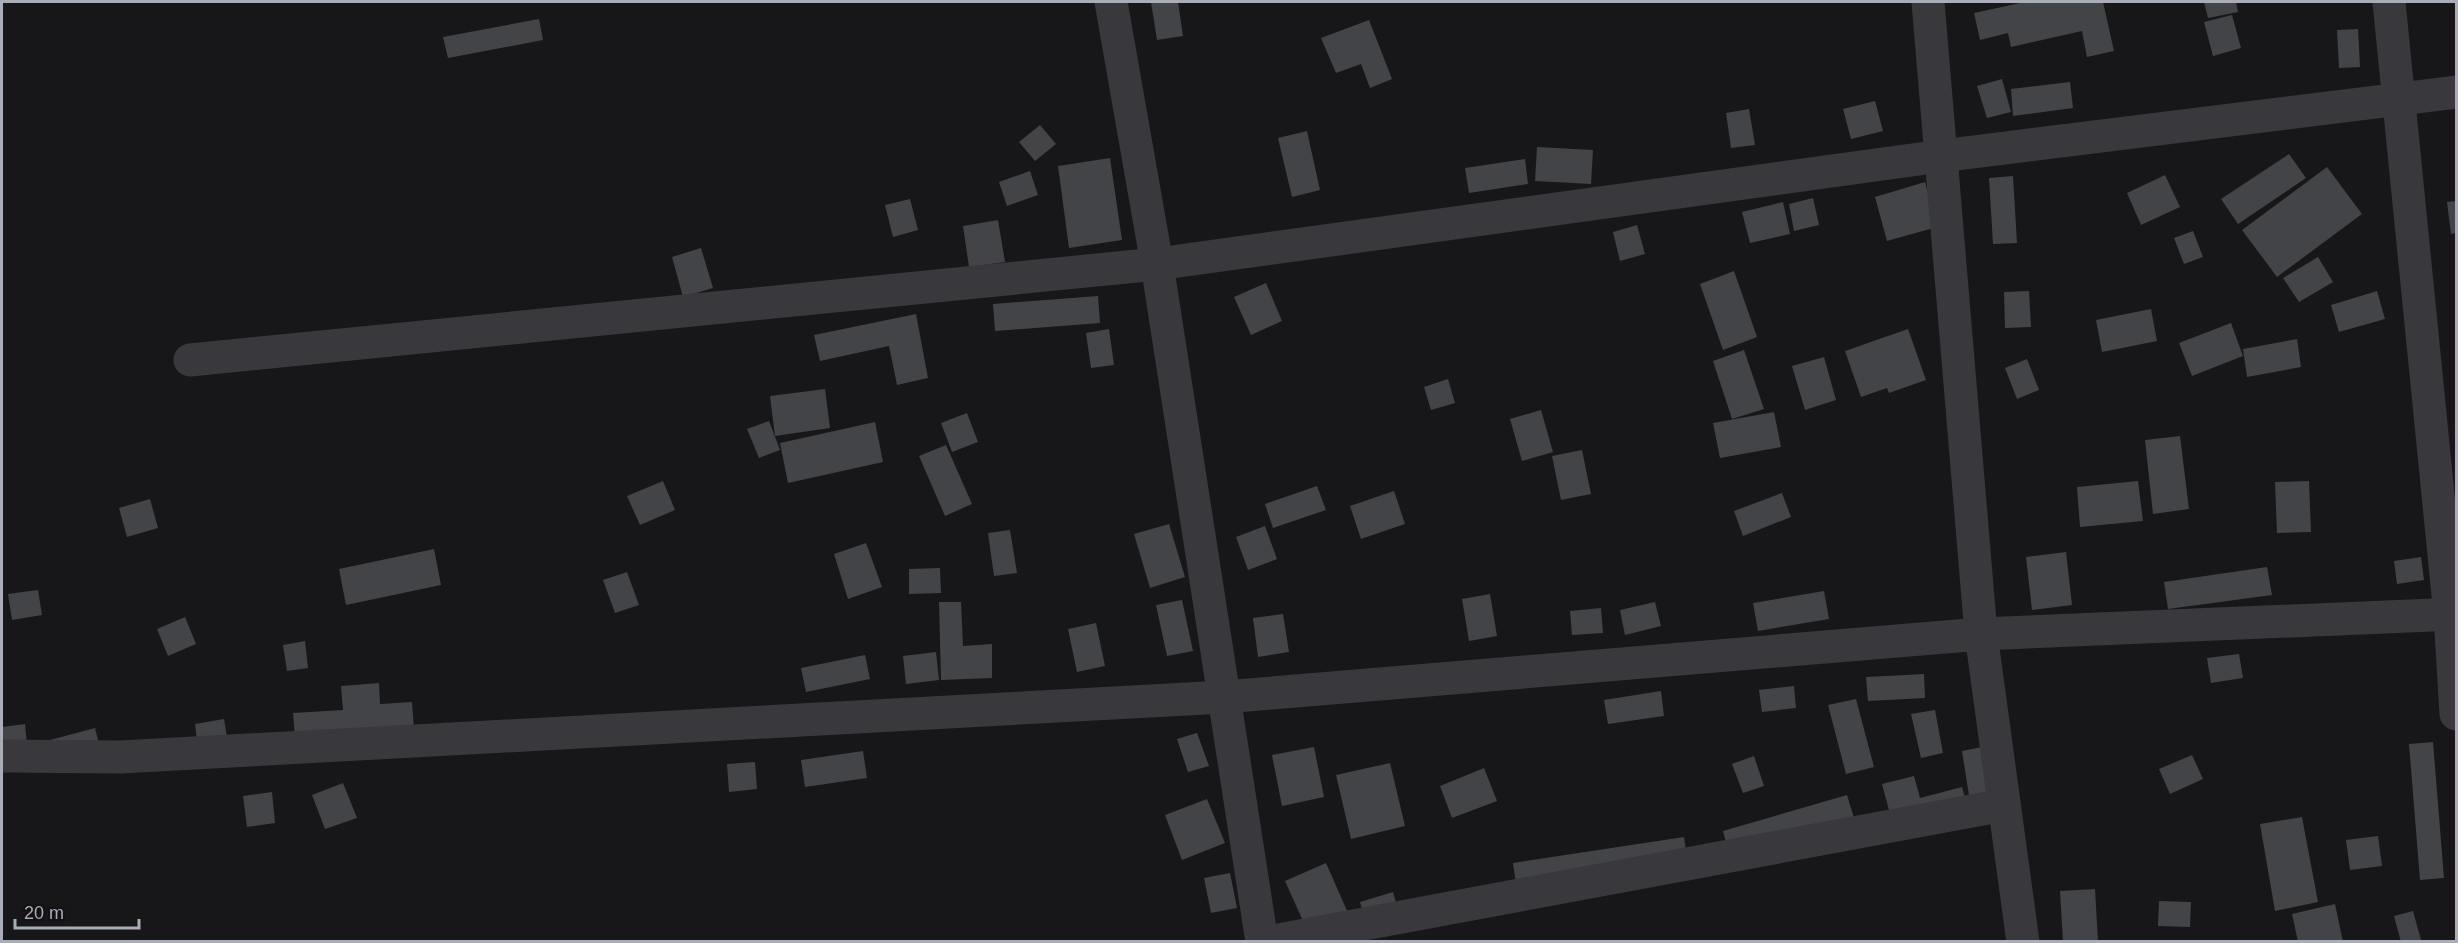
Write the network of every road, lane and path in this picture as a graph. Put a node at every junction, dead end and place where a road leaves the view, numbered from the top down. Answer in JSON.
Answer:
{"nodes":[{"id":1,"x":1111,"y":2,"type":"edge"},
{"id":2,"x":1928,"y":2,"type":"edge"},
{"id":3,"x":2389,"y":2,"type":"edge"},
{"id":4,"x":2457,"y":92,"type":"edge"},
{"id":5,"x":2398,"y":98,"type":"junction"},
{"id":6,"x":1941,"y":156,"type":"junction"},
{"id":7,"x":1157,"y":264,"type":"junction"},
{"id":8,"x":190,"y":360,"type":"dead end"},
{"id":9,"x":2453,"y":614,"type":"edge"},
{"id":10,"x":1981,"y":634,"type":"junction"},
{"id":11,"x":1224,"y":697,"type":"junction"},
{"id":12,"x":2457,"y":714,"type":"edge"},
{"id":13,"x":2,"y":756,"type":"edge"},
{"id":14,"x":2004,"y":805,"type":"junction"},
{"id":15,"x":1262,"y":942,"type":"edge"},
{"id":16,"x":1267,"y":942,"type":"edge"},
{"id":17,"x":2023,"y":942,"type":"edge"}],
"edges":[{"from":1,"to":7,"type":"street"},
{"from":2,"to":6,"type":"street"},
{"from":3,"to":5,"type":"street"},
{"from":4,"to":5,"type":"street"},
{"from":5,"to":6,"type":"street"},
{"from":5,"to":9,"type":"street"},
{"from":6,"to":7,"type":"street"},
{"from":6,"to":10,"type":"street"},
{"from":7,"to":8,"type":"street"},
{"from":7,"to":11,"type":"street"},
{"from":9,"to":10,"type":"street"},
{"from":9,"to":12,"type":"street"},
{"from":10,"to":11,"type":"street"},
{"from":10,"to":14,"type":"street"},
{"from":11,"to":13,"type":"street"},
{"from":11,"to":15,"type":"street"},
{"from":14,"to":16,"type":"street"},
{"from":14,"to":17,"type":"street"}]}
